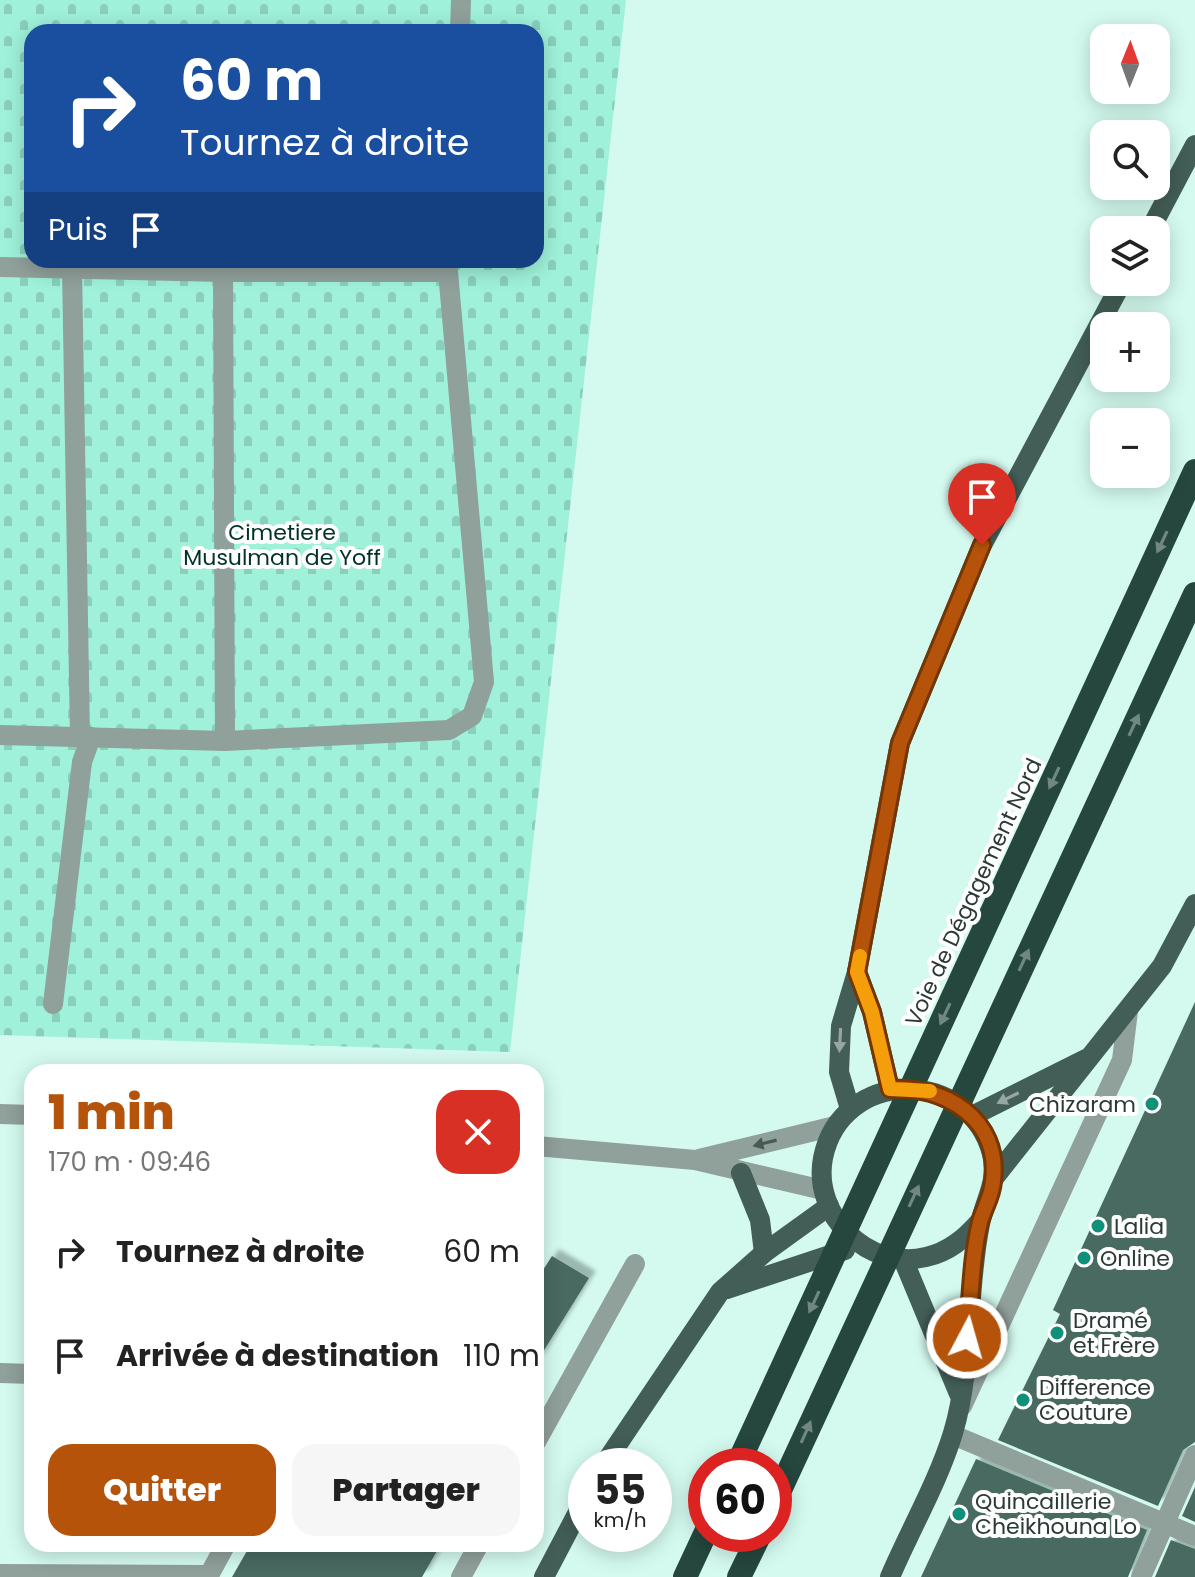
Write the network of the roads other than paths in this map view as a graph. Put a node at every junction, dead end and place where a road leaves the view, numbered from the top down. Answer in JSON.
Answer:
{"nodes":[{"id":1,"x":461,"y":0,"type":"edge"},
{"id":2,"x":460,"y":24,"type":"edge"},
{"id":3,"x":1195,"y":145,"type":"edge"},
{"id":4,"x":1157,"y":216,"type":"edge"},
{"id":5,"x":0,"y":267,"type":"edge"},
{"id":6,"x":24,"y":267,"type":"edge"},
{"id":7,"x":72,"y":268,"type":"joint"},
{"id":8,"x":372,"y":268,"type":"edge"},
{"id":9,"x":446,"y":268,"type":"edge"},
{"id":10,"x":223,"y":272,"type":"junction"},
{"id":11,"x":1115,"y":296,"type":"edge"},
{"id":12,"x":1195,"y":471,"type":"edge"},
{"id":13,"x":1195,"y":594,"type":"edge"},
{"id":14,"x":0,"y":735,"type":"edge"},
{"id":15,"x":85,"y":737,"type":"junction"},
{"id":16,"x":225,"y":741,"type":"junction"},
{"id":17,"x":1195,"y":904,"type":"edge"},
{"id":18,"x":857,"y":972,"type":"junction"},
{"id":19,"x":53,"y":1004,"type":"dead end"},
{"id":20,"x":1128,"y":1011,"type":"junction"},
{"id":21,"x":1094,"y":1056,"type":"junction"},
{"id":22,"x":890,"y":1089,"type":"junction"},
{"id":23,"x":850,"y":1109,"type":"junction"},
{"id":24,"x":0,"y":1114,"type":"edge"},
{"id":25,"x":24,"y":1115,"type":"edge"},
{"id":26,"x":972,"y":1116,"type":"junction"},
{"id":27,"x":835,"y":1126,"type":"junction"},
{"id":28,"x":544,"y":1147,"type":"edge"},
{"id":29,"x":695,"y":1160,"type":"junction"},
{"id":30,"x":741,"y":1173,"type":"junction"},
{"id":31,"x":994,"y":1178,"type":"junction"},
{"id":32,"x":826,"y":1198,"type":"junction"},
{"id":33,"x":980,"y":1221,"type":"junction"},
{"id":34,"x":860,"y":1245,"type":"junction"},
{"id":35,"x":764,"y":1253,"type":"junction"},
{"id":36,"x":903,"y":1259,"type":"junction"},
{"id":37,"x":635,"y":1264,"type":"dead end"},
{"id":38,"x":720,"y":1292,"type":"junction"},
{"id":39,"x":0,"y":1373,"type":"edge"},
{"id":40,"x":24,"y":1374,"type":"edge"},
{"id":41,"x":960,"y":1397,"type":"junction"},
{"id":42,"x":954,"y":1427,"type":"junction"},
{"id":43,"x":544,"y":1428,"type":"edge"},
{"id":44,"x":615,"y":1448,"type":"edge"},
{"id":45,"x":745,"y":1448,"type":"edge"},
{"id":46,"x":1195,"y":1455,"type":"edge"},
{"id":47,"x":792,"y":1464,"type":"edge"},
{"id":48,"x":1167,"y":1522,"type":"junction"},
{"id":49,"x":568,"y":1531,"type":"edge"},
{"id":50,"x":1195,"y":1536,"type":"edge"},
{"id":51,"x":222,"y":1552,"type":"edge"},
{"id":52,"x":475,"y":1552,"type":"edge"},
{"id":53,"x":697,"y":1552,"type":"edge"},
{"id":54,"x":751,"y":1552,"type":"edge"},
{"id":55,"x":0,"y":1574,"type":"edge"},
{"id":56,"x":209,"y":1576,"type":"edge"},
{"id":57,"x":461,"y":1577,"type":"edge"},
{"id":58,"x":544,"y":1577,"type":"edge"},
{"id":59,"x":685,"y":1577,"type":"edge"},
{"id":60,"x":739,"y":1577,"type":"edge"},
{"id":61,"x":890,"y":1577,"type":"edge"},
{"id":62,"x":1141,"y":1577,"type":"edge"}],
"edges":[{"from":1,"to":2,"type":"street"},
{"from":3,"to":4,"type":"main road"},
{"from":5,"to":6,"type":"street"},
{"from":7,"to":10,"type":"street"},
{"from":7,"to":15,"type":"street"},
{"from":8,"to":10,"type":"street"},
{"from":9,"to":16,"type":"street"},
{"from":10,"to":16,"type":"street"},
{"from":11,"to":18,"type":"main road"},
{"from":12,"to":45,"type":"highway","name":"Voie de Dégagement Nord","one_way":true},
{"from":47,"to":13,"type":"highway","one_way":true},
{"from":14,"to":15,"type":"street"},
{"from":15,"to":16,"type":"street"},
{"from":15,"to":19,"type":"street"},
{"from":17,"to":20,"type":"main road"},
{"from":18,"to":22,"type":"main road"},
{"from":18,"to":23,"type":"main road","one_way":true},
{"from":20,"to":21,"type":"main road"},
{"from":20,"to":42,"type":"street"},
{"from":21,"to":26,"type":"main road","one_way":true},
{"from":21,"to":31,"type":"main road"},
{"from":22,"to":23,"type":"main road"},
{"from":22,"to":26,"type":"main road"},
{"from":23,"to":27,"type":"main road"},
{"from":24,"to":25,"type":"street"},
{"from":26,"to":31,"type":"main road"},
{"from":27,"to":29,"type":"street","one_way":true},
{"from":27,"to":32,"type":"main road"},
{"from":28,"to":29,"type":"street"},
{"from":29,"to":30,"type":"street"},
{"from":30,"to":32,"type":"street"},
{"from":30,"to":35,"type":"main road"},
{"from":31,"to":33,"type":"main road"},
{"from":32,"to":34,"type":"main road"},
{"from":32,"to":35,"type":"main road"},
{"from":33,"to":36,"type":"main road"},
{"from":33,"to":41,"type":"main road"},
{"from":34,"to":36,"type":"main road"},
{"from":34,"to":38,"type":"main road"},
{"from":35,"to":38,"type":"main road"},
{"from":36,"to":41,"type":"main road"},
{"from":37,"to":43,"type":"street"},
{"from":38,"to":44,"type":"main road"},
{"from":39,"to":40,"type":"street"},
{"from":41,"to":42,"type":"main road"},
{"from":42,"to":48,"type":"street"},
{"from":42,"to":61,"type":"main road"},
{"from":46,"to":48,"type":"street"},
{"from":48,"to":50,"type":"street"},
{"from":48,"to":62,"type":"street"},
{"from":49,"to":58,"type":"main road"},
{"from":51,"to":56,"type":"street"},
{"from":52,"to":57,"type":"street"},
{"from":53,"to":59,"type":"highway"},
{"from":54,"to":60,"type":"highway"},
{"from":55,"to":56,"type":"street"}]}
